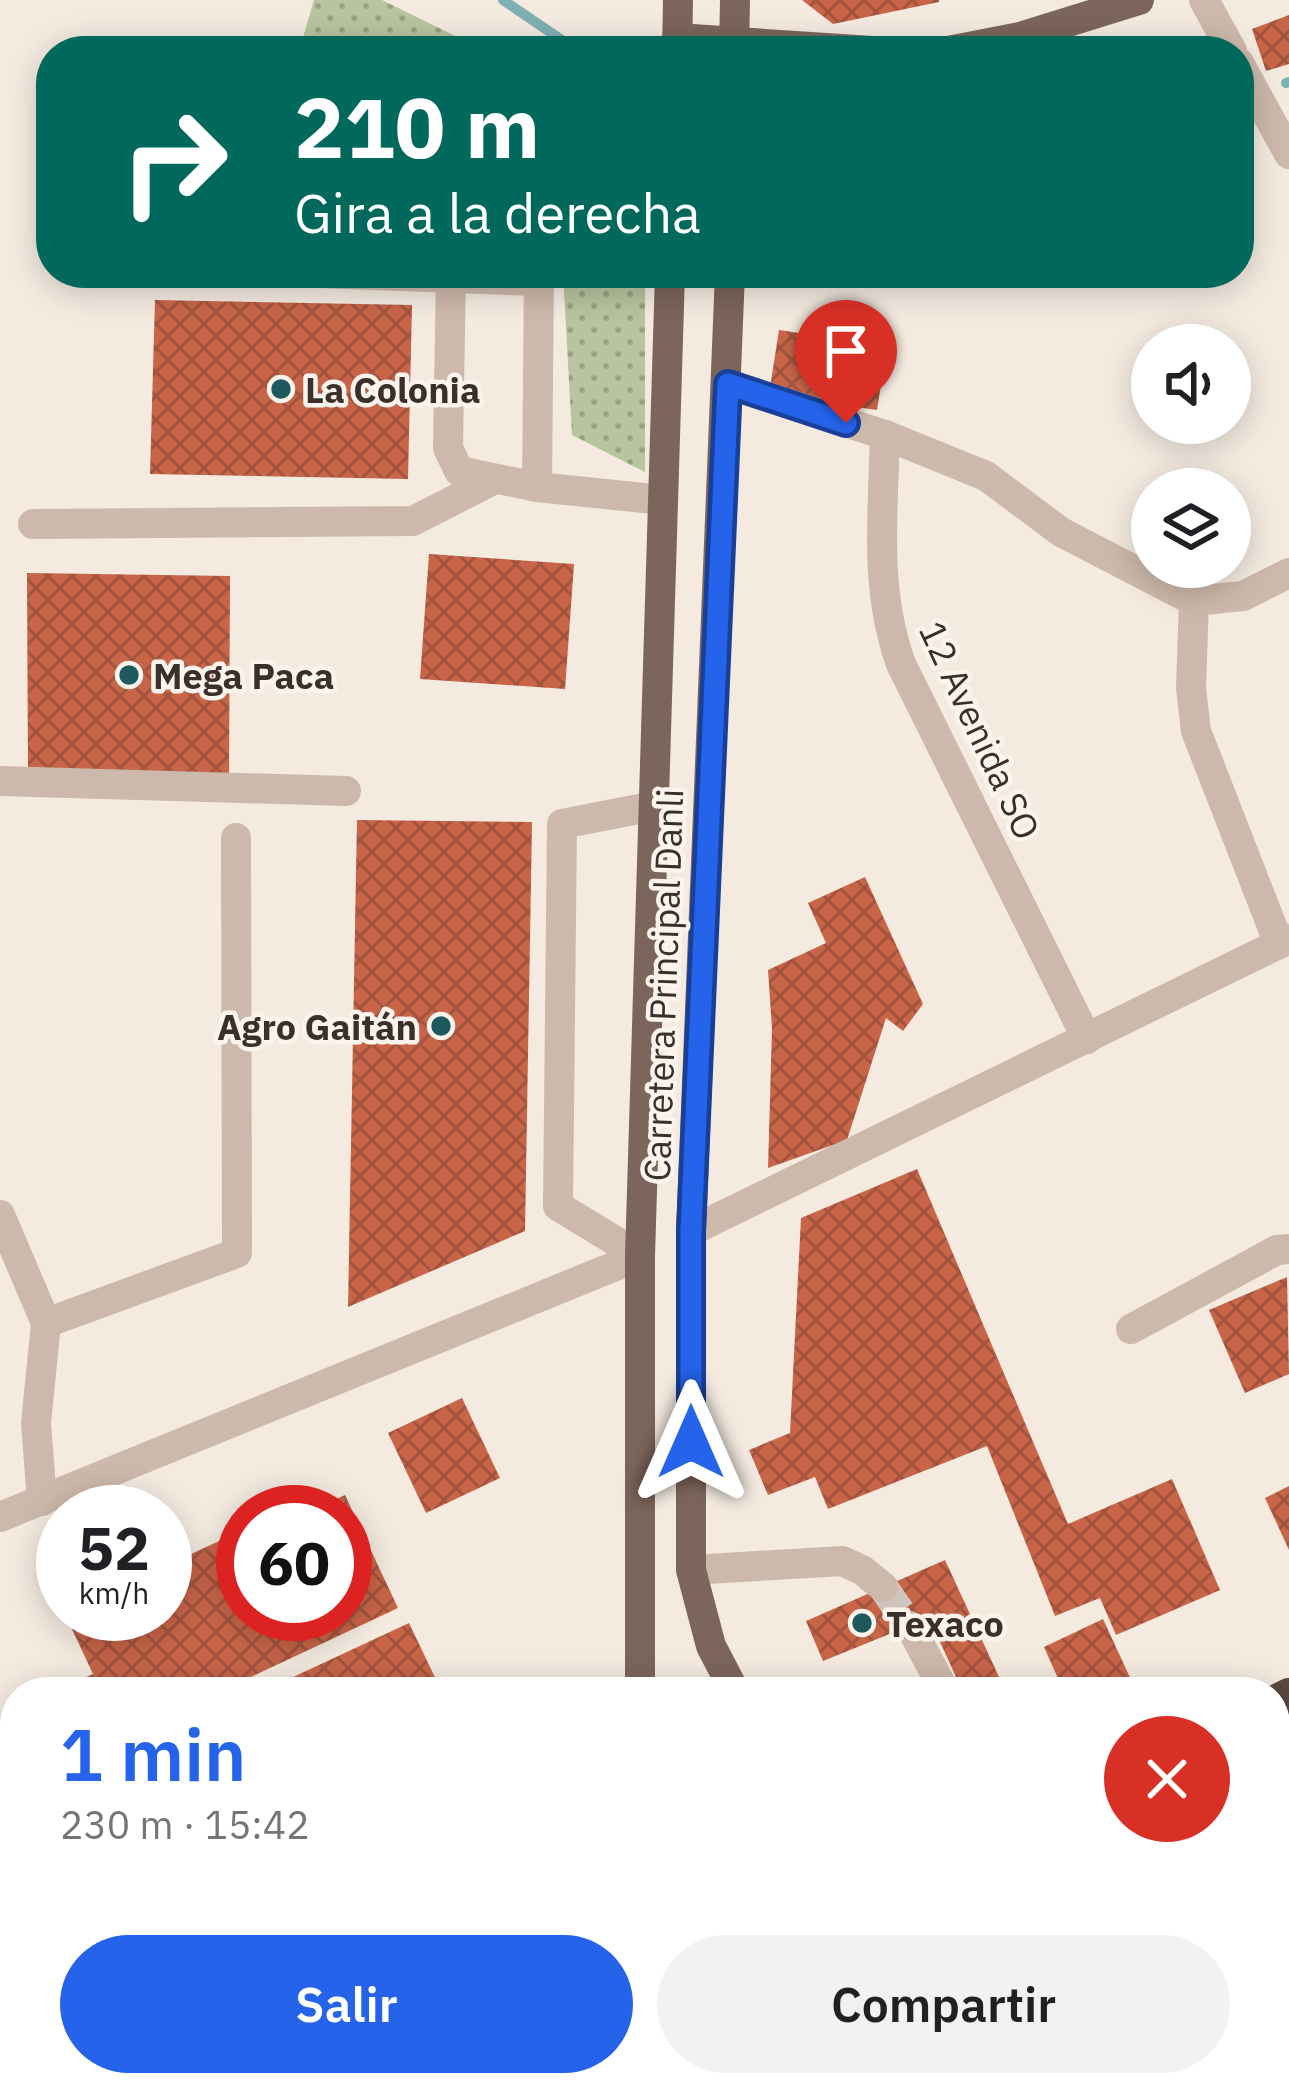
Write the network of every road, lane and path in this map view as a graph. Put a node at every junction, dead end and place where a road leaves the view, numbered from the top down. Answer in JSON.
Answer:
{"nodes":[{"id":1,"x":678,"y":0,"type":"edge"},
{"id":2,"x":734,"y":0,"type":"edge"},
{"id":3,"x":1204,"y":0,"type":"edge"},
{"id":4,"x":1129,"y":2,"type":"edge"},
{"id":5,"x":677,"y":36,"type":"edge"},
{"id":6,"x":734,"y":36,"type":"edge"},
{"id":7,"x":1023,"y":36,"type":"edge"},
{"id":8,"x":1224,"y":36,"type":"edge"},
{"id":9,"x":1254,"y":90,"type":"edge"},
{"id":10,"x":1289,"y":154,"type":"edge"},
{"id":11,"x":451,"y":288,"type":"edge"},
{"id":12,"x":539,"y":288,"type":"edge"},
{"id":13,"x":670,"y":288,"type":"edge"},
{"id":14,"x":730,"y":288,"type":"edge"},
{"id":15,"x":728,"y":384,"type":"junction"},
{"id":16,"x":885,"y":436,"type":"junction"},
{"id":17,"x":495,"y":479,"type":"junction"},
{"id":18,"x":536,"y":487,"type":"junction"},
{"id":19,"x":663,"y":500,"type":"junction"},
{"id":20,"x":33,"y":524,"type":"dead end"},
{"id":21,"x":1289,"y":573,"type":"edge"},
{"id":22,"x":1194,"y":601,"type":"junction"},
{"id":23,"x":0,"y":782,"type":"edge"},
{"id":24,"x":346,"y":790,"type":"dead end"},
{"id":25,"x":653,"y":806,"type":"junction"},
{"id":26,"x":236,"y":838,"type":"dead end"},
{"id":27,"x":1284,"y":942,"type":"edge"},
{"id":28,"x":1088,"y":1039,"type":"junction"},
{"id":29,"x":1,"y":1220,"type":"edge"},
{"id":30,"x":691,"y":1231,"type":"junction"},
{"id":31,"x":1289,"y":1249,"type":"edge"},
{"id":32,"x":640,"y":1256,"type":"junction"},
{"id":33,"x":46,"y":1323,"type":"junction"},
{"id":34,"x":1131,"y":1329,"type":"dead end"},
{"id":35,"x":41,"y":1485,"type":"edge"},
{"id":36,"x":81,"y":1485,"type":"edge"},
{"id":37,"x":36,"y":1503,"type":"edge"},
{"id":38,"x":0,"y":1517,"type":"edge"},
{"id":39,"x":691,"y":1570,"type":"junction"},
{"id":40,"x":883,"y":1587,"type":"tunnel mouth"},
{"id":41,"x":910,"y":1626,"type":"tunnel mouth"},
{"id":42,"x":640,"y":1677,"type":"edge"},
{"id":43,"x":727,"y":1677,"type":"edge"},
{"id":44,"x":937,"y":1677,"type":"edge"}],
"edges":[{"from":1,"to":5,"type":"main road"},
{"from":2,"to":6,"type":"main road"},
{"from":3,"to":8,"type":"street"},
{"from":4,"to":7,"type":"main road"},
{"from":9,"to":10,"type":"street"},
{"from":11,"to":17,"type":"street"},
{"from":12,"to":18,"type":"street"},
{"from":13,"to":19,"type":"main road","name":"Carretera Principal Danli"},
{"from":14,"to":15,"type":"main road","name":"Carretera Principal Danli"},
{"from":15,"to":16,"type":"street"},
{"from":15,"to":30,"type":"main road","name":"Carretera Principal Danli"},
{"from":16,"to":22,"type":"street"},
{"from":16,"to":28,"type":"street","name":"12 Avenida SO"},
{"from":17,"to":18,"type":"street"},
{"from":17,"to":20,"type":"street"},
{"from":18,"to":19,"type":"street"},
{"from":19,"to":25,"type":"main road","name":"Carretera Principal Danli"},
{"from":21,"to":22,"type":"street"},
{"from":22,"to":27,"type":"street"},
{"from":23,"to":24,"type":"street"},
{"from":25,"to":32,"type":"main road","name":"Carretera Principal Danli"},
{"from":25,"to":32,"type":"street"},
{"from":26,"to":33,"type":"street"},
{"from":27,"to":28,"type":"street"},
{"from":28,"to":30,"type":"street"},
{"from":29,"to":33,"type":"street"},
{"from":30,"to":39,"type":"main road","name":"Carretera Principal Danli"},
{"from":31,"to":34,"type":"street"},
{"from":32,"to":36,"type":"street"},
{"from":32,"to":42,"type":"main road","name":"Carretera Principal Danli"},
{"from":33,"to":35,"type":"street"},
{"from":37,"to":38,"type":"street"},
{"from":39,"to":40,"type":"street"},
{"from":39,"to":43,"type":"main road","name":"Carretera Principal Danli"},
{"from":41,"to":44,"type":"street"}]}
